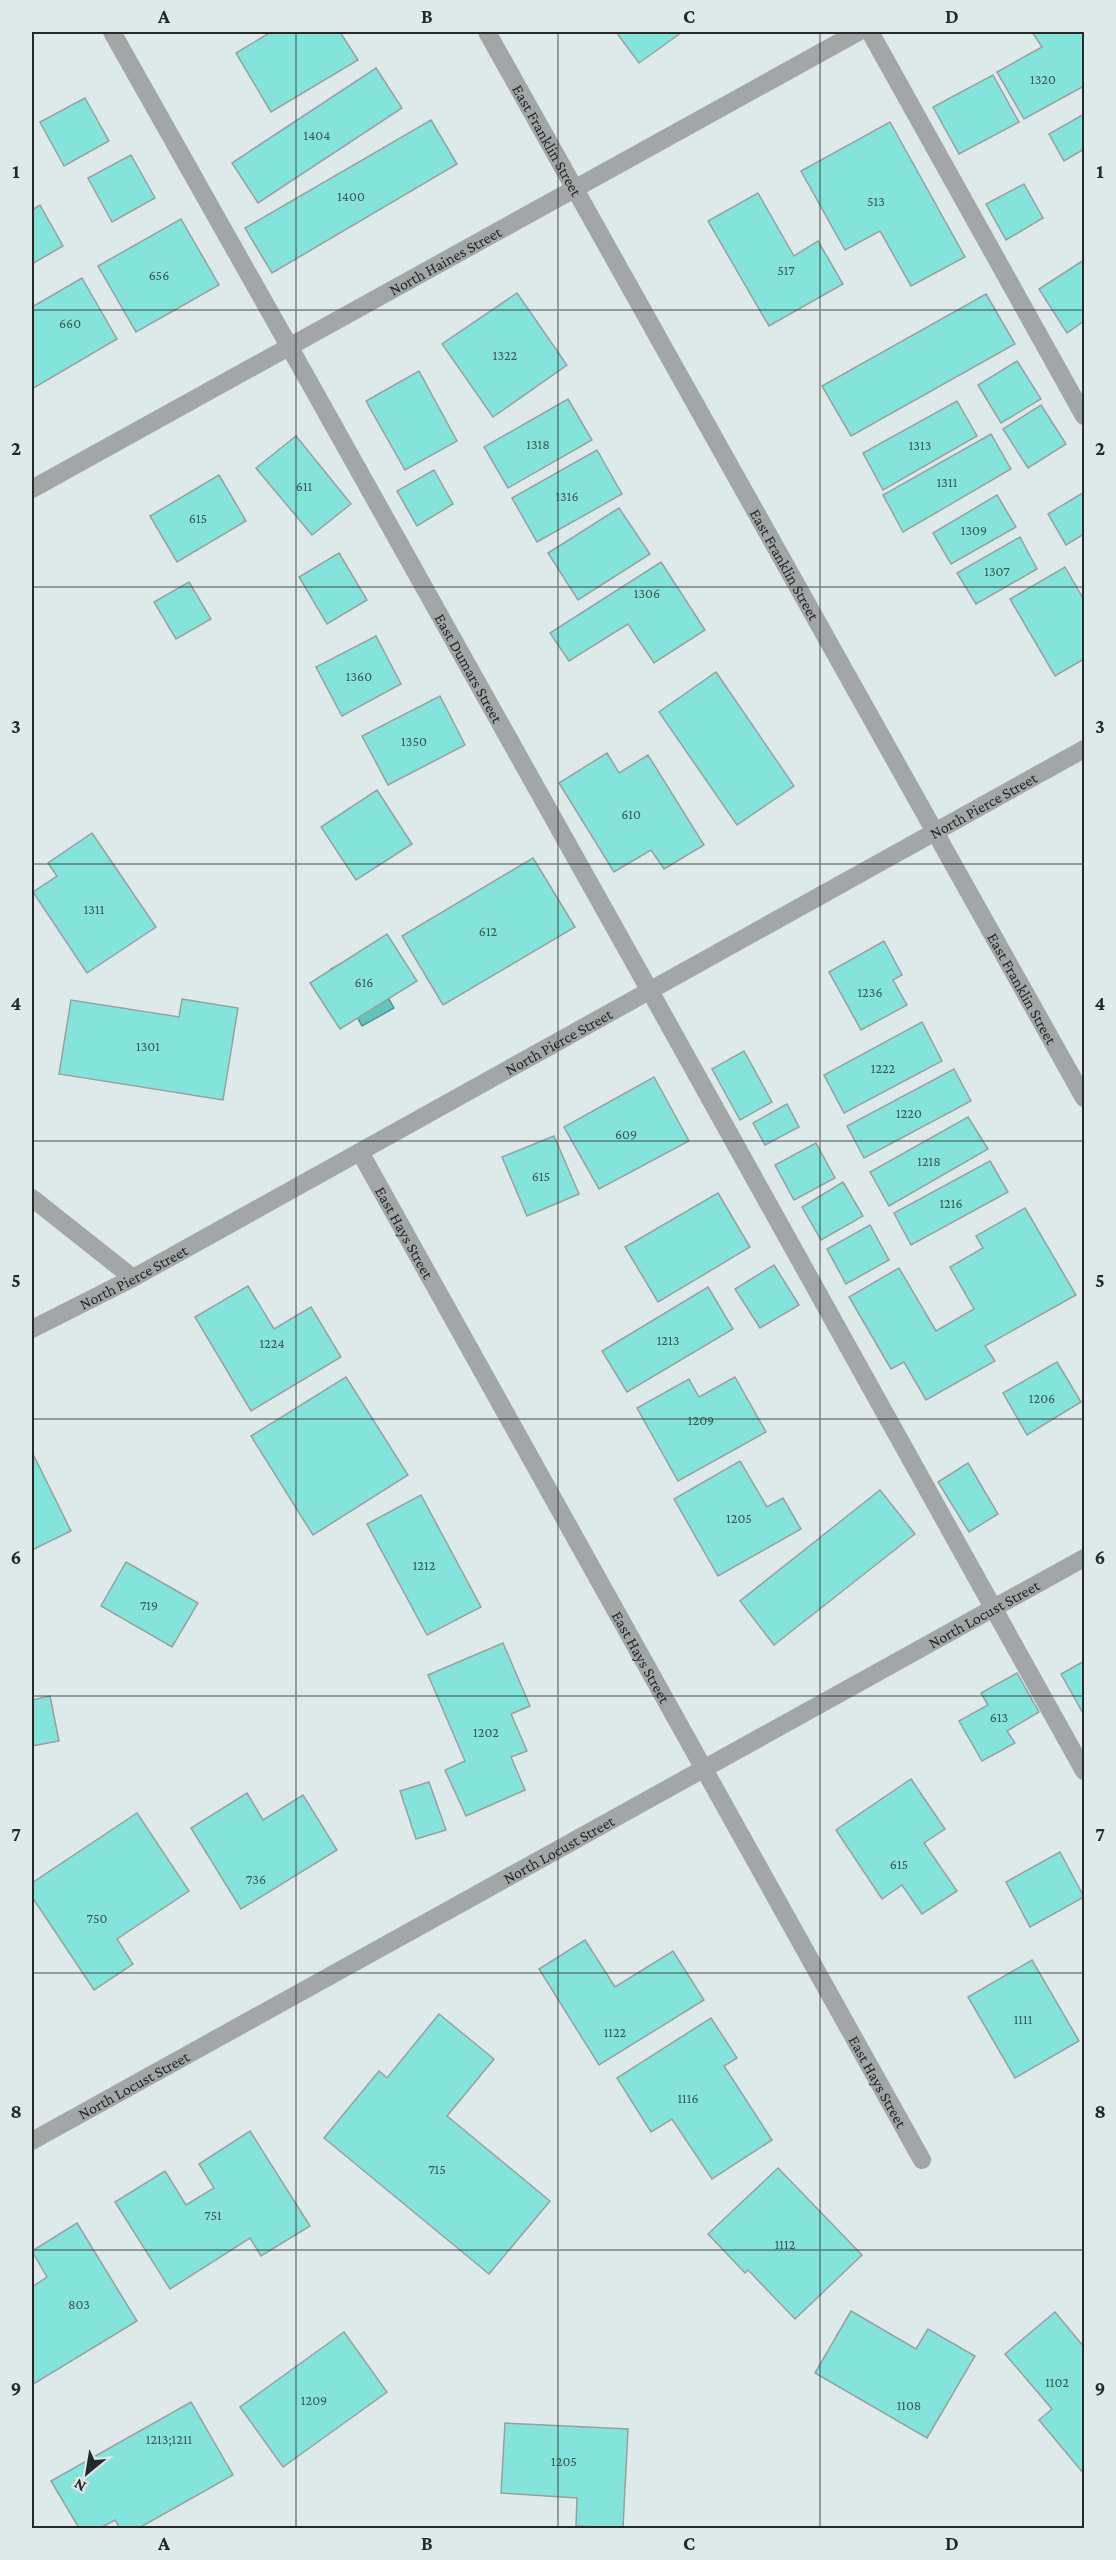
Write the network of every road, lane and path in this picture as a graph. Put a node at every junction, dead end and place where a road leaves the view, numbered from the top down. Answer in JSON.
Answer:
{"nodes":[{"id":1,"x":112,"y":32,"type":"edge"},
{"id":2,"x":487,"y":32,"type":"edge"},
{"id":3,"x":858,"y":32,"type":"edge"},
{"id":4,"x":870,"y":32,"type":"edge"},
{"id":5,"x":575,"y":188,"type":"junction"},
{"id":6,"x":289,"y":346,"type":"junction"},
{"id":7,"x":1084,"y":416,"type":"edge"},
{"id":8,"x":32,"y":489,"type":"edge"},
{"id":9,"x":1084,"y":749,"type":"edge"},
{"id":10,"x":936,"y":832,"type":"junction"},
{"id":11,"x":650,"y":991,"type":"junction"},
{"id":12,"x":1084,"y":1098,"type":"edge"},
{"id":13,"x":360,"y":1152,"type":"junction"},
{"id":14,"x":32,"y":1198,"type":"edge"},
{"id":15,"x":133,"y":1278,"type":"junction"},
{"id":16,"x":32,"y":1329,"type":"edge"},
{"id":17,"x":1084,"y":1558,"type":"edge"},
{"id":18,"x":994,"y":1608,"type":"junction"},
{"id":19,"x":703,"y":1770,"type":"junction"},
{"id":20,"x":1084,"y":1771,"type":"edge"},
{"id":21,"x":32,"y":2140,"type":"edge"},
{"id":22,"x":922,"y":2160,"type":"dead end"}],
"edges":[{"from":1,"to":6,"type":"street","name":"East Dumars Street"},
{"from":2,"to":5,"type":"street","name":"East Franklin Street"},
{"from":3,"to":5,"type":"street","name":"North Haines Street"},
{"from":4,"to":7,"type":"street"},
{"from":5,"to":6,"type":"street","name":"North Haines Street"},
{"from":5,"to":10,"type":"street","name":"East Franklin Street"},
{"from":6,"to":8,"type":"street","name":"North Haines Street"},
{"from":6,"to":11,"type":"street","name":"East Dumars Street"},
{"from":9,"to":10,"type":"street","name":"North Pierce Street"},
{"from":10,"to":11,"type":"street","name":"North Pierce Street"},
{"from":10,"to":12,"type":"street","name":"East Franklin Street"},
{"from":11,"to":13,"type":"street","name":"North Pierce Street"},
{"from":11,"to":18,"type":"street","name":"East Dumars Street"},
{"from":13,"to":15,"type":"street","name":"North Pierce Street"},
{"from":13,"to":19,"type":"street","name":"East Hays Street"},
{"from":14,"to":15,"type":"street"},
{"from":15,"to":16,"type":"street","name":"North Pierce Street"},
{"from":17,"to":18,"type":"street","name":"North Locust Street"},
{"from":18,"to":19,"type":"street","name":"North Locust Street"},
{"from":18,"to":20,"type":"street","name":"East Dumars Street"},
{"from":19,"to":21,"type":"street","name":"North Locust Street"},
{"from":19,"to":22,"type":"street","name":"East Hays Street"}]}
